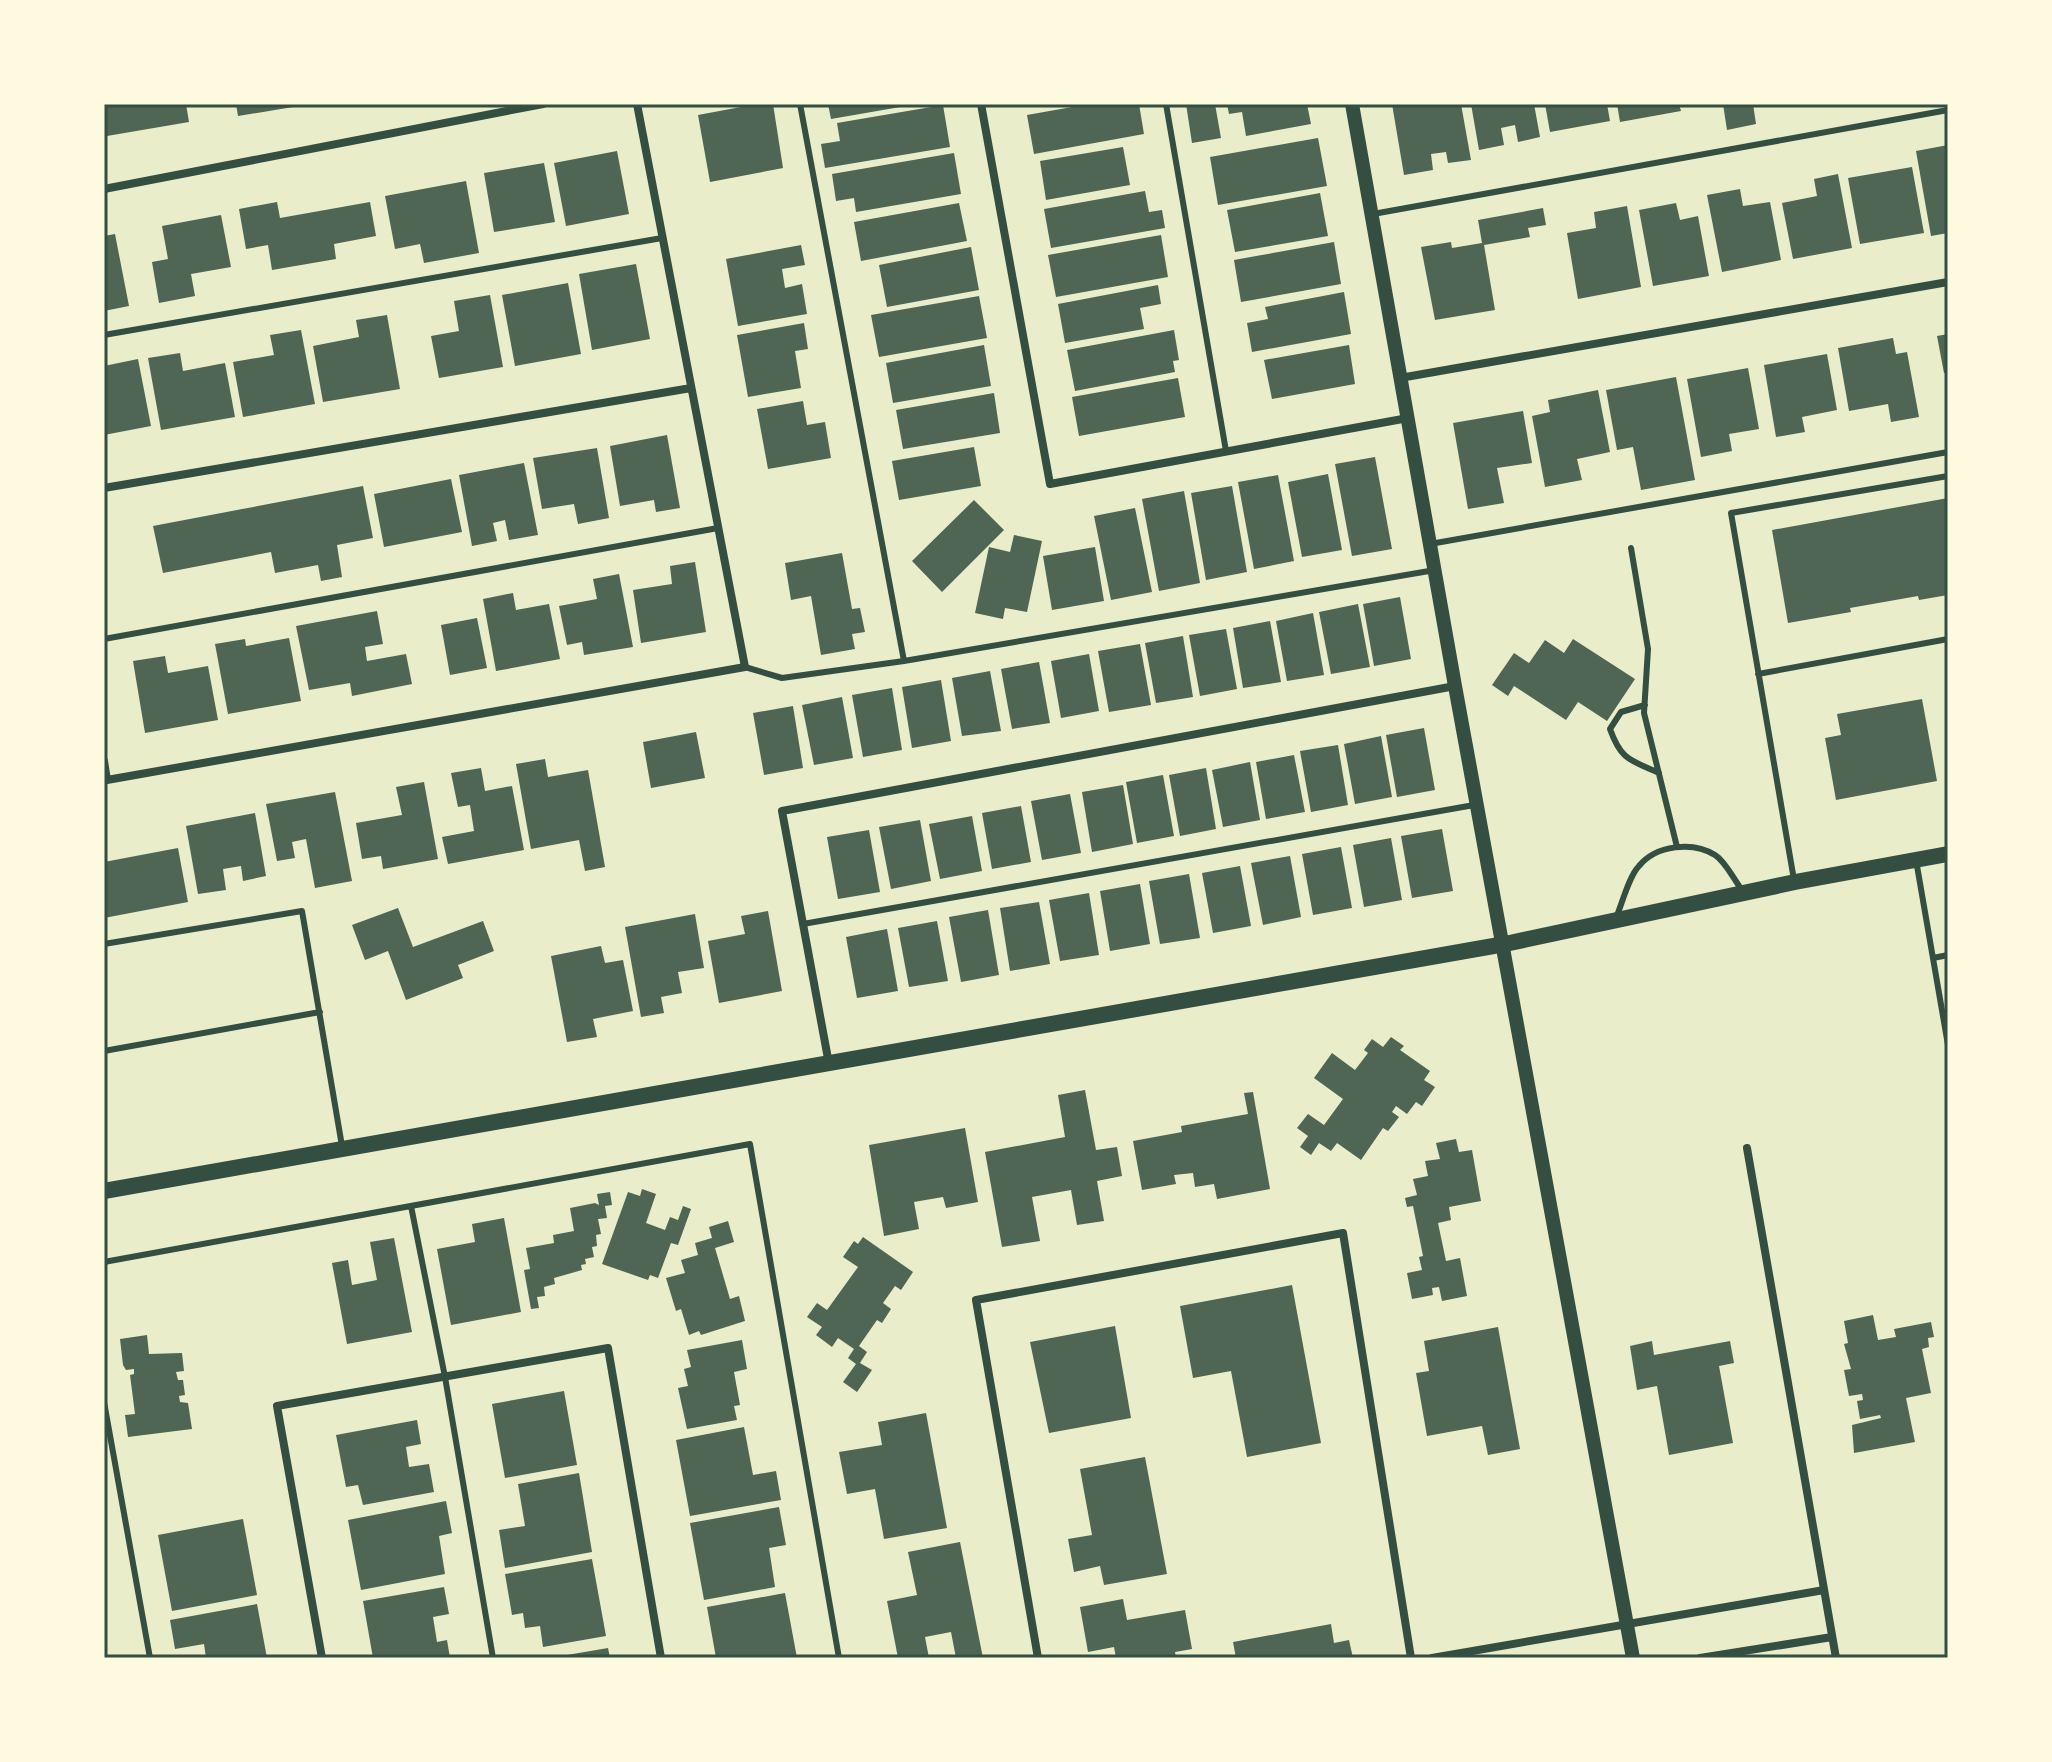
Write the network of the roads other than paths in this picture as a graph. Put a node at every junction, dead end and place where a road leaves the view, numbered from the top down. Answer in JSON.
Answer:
{"nodes":[{"id":1,"x":543,"y":104,"type":"edge"},
{"id":2,"x":637,"y":104,"type":"edge"},
{"id":3,"x":800,"y":104,"type":"edge"},
{"id":4,"x":981,"y":104,"type":"edge"},
{"id":5,"x":1166,"y":104,"type":"edge"},
{"id":6,"x":1352,"y":104,"type":"edge"},
{"id":7,"x":1948,"y":110,"type":"edge"},
{"id":8,"x":104,"y":189,"type":"edge"},
{"id":9,"x":1371,"y":215,"type":"junction"},
{"id":10,"x":662,"y":238,"type":"junction"},
{"id":11,"x":1948,"y":282,"type":"edge"},
{"id":12,"x":104,"y":335,"type":"edge"},
{"id":13,"x":1400,"y":378,"type":"junction"},
{"id":14,"x":691,"y":388,"type":"junction"},
{"id":15,"x":1408,"y":418,"type":"junction"},
{"id":16,"x":1226,"y":451,"type":"junction"},
{"id":17,"x":1948,"y":452,"type":"edge"},
{"id":18,"x":1948,"y":476,"type":"edge"},
{"id":19,"x":104,"y":488,"type":"edge"},
{"id":20,"x":718,"y":528,"type":"junction"},
{"id":21,"x":1430,"y":544,"type":"junction"},
{"id":22,"x":1631,"y":548,"type":"dead end"},
{"id":23,"x":1435,"y":570,"type":"junction"},
{"id":24,"x":104,"y":639,"type":"edge"},
{"id":25,"x":1948,"y":639,"type":"edge"},
{"id":26,"x":904,"y":661,"type":"junction"},
{"id":27,"x":745,"y":667,"type":"junction"},
{"id":28,"x":1758,"y":674,"type":"junction"},
{"id":29,"x":1455,"y":686,"type":"junction"},
{"id":30,"x":1645,"y":705,"type":"junction"},
{"id":31,"x":104,"y":761,"type":"edge"},
{"id":32,"x":1659,"y":773,"type":"junction"},
{"id":33,"x":1478,"y":804,"type":"junction"},
{"id":34,"x":1677,"y":847,"type":"junction"},
{"id":35,"x":1948,"y":854,"type":"edge"},
{"id":36,"x":1916,"y":860,"type":"junction"},
{"id":37,"x":1795,"y":882,"type":"junction"},
{"id":38,"x":1744,"y":893,"type":"junction"},
{"id":39,"x":1614,"y":922,"type":"junction"},
{"id":40,"x":803,"y":924,"type":"junction"},
{"id":41,"x":104,"y":944,"type":"edge"},
{"id":42,"x":1505,"y":944,"type":"junction"},
{"id":43,"x":1948,"y":955,"type":"edge"},
{"id":44,"x":1933,"y":958,"type":"junction"},
{"id":45,"x":320,"y":1012,"type":"junction"},
{"id":46,"x":1948,"y":1045,"type":"edge"},
{"id":47,"x":104,"y":1051,"type":"edge"},
{"id":48,"x":829,"y":1064,"type":"junction"},
{"id":49,"x":1747,"y":1148,"type":"dead end"},
{"id":50,"x":342,"y":1149,"type":"junction"},
{"id":51,"x":104,"y":1191,"type":"edge"},
{"id":52,"x":411,"y":1206,"type":"junction"},
{"id":53,"x":104,"y":1262,"type":"edge"},
{"id":54,"x":445,"y":1377,"type":"junction"},
{"id":55,"x":104,"y":1402,"type":"edge"},
{"id":56,"x":1824,"y":1590,"type":"junction"},
{"id":57,"x":1627,"y":1623,"type":"junction"},
{"id":58,"x":1832,"y":1637,"type":"junction"},
{"id":59,"x":150,"y":1658,"type":"edge"},
{"id":60,"x":322,"y":1658,"type":"edge"},
{"id":61,"x":493,"y":1658,"type":"edge"},
{"id":62,"x":661,"y":1658,"type":"edge"},
{"id":63,"x":839,"y":1658,"type":"edge"},
{"id":64,"x":1038,"y":1658,"type":"edge"},
{"id":65,"x":1411,"y":1658,"type":"edge"},
{"id":66,"x":1432,"y":1658,"type":"edge"},
{"id":67,"x":1633,"y":1658,"type":"edge"},
{"id":68,"x":1700,"y":1658,"type":"edge"},
{"id":69,"x":1836,"y":1658,"type":"edge"}],
"edges":[{"from":1,"to":8,"type":"street"},
{"from":2,"to":10,"type":"street"},
{"from":3,"to":26,"type":"lane"},
{"from":4,"to":16,"type":"street"},
{"from":5,"to":16,"type":"lane"},
{"from":6,"to":9,"type":"street"},
{"from":7,"to":9,"type":"lane"},
{"from":9,"to":13,"type":"street"},
{"from":10,"to":12,"type":"lane"},
{"from":10,"to":14,"type":"street"},
{"from":11,"to":13,"type":"street"},
{"from":13,"to":15,"type":"street"},
{"from":14,"to":19,"type":"street"},
{"from":14,"to":20,"type":"street"},
{"from":15,"to":16,"type":"street"},
{"from":15,"to":21,"type":"street"},
{"from":17,"to":21,"type":"lane"},
{"from":18,"to":28,"type":"lane"},
{"from":20,"to":24,"type":"lane"},
{"from":20,"to":27,"type":"street"},
{"from":21,"to":23,"type":"street"},
{"from":22,"to":30,"type":"lane"},
{"from":23,"to":26,"type":"lane"},
{"from":23,"to":29,"type":"street"},
{"from":25,"to":28,"type":"lane"},
{"from":26,"to":27,"type":"lane"},
{"from":27,"to":31,"type":"street"},
{"from":28,"to":37,"type":"lane"},
{"from":29,"to":33,"type":"street"},
{"from":29,"to":40,"type":"street"},
{"from":30,"to":32,"type":"lane"},
{"from":30,"to":32,"type":"lane"},
{"from":32,"to":34,"type":"lane"},
{"from":33,"to":40,"type":"lane"},
{"from":33,"to":42,"type":"street"},
{"from":34,"to":38,"type":"lane"},
{"from":34,"to":39,"type":"lane"},
{"from":35,"to":36,"type":"main road"},
{"from":36,"to":37,"type":"main road"},
{"from":36,"to":44,"type":"lane"},
{"from":37,"to":38,"type":"main road"},
{"from":38,"to":39,"type":"main road"},
{"from":39,"to":42,"type":"main road"},
{"from":40,"to":48,"type":"street"},
{"from":41,"to":45,"type":"lane"},
{"from":42,"to":48,"type":"main road"},
{"from":42,"to":57,"type":"street"},
{"from":43,"to":44,"type":"lane"},
{"from":44,"to":46,"type":"lane"},
{"from":45,"to":47,"type":"lane"},
{"from":45,"to":50,"type":"lane"},
{"from":48,"to":50,"type":"main road"},
{"from":49,"to":56,"type":"street"},
{"from":50,"to":51,"type":"main road"},
{"from":52,"to":53,"type":"lane"},
{"from":52,"to":54,"type":"lane"},
{"from":52,"to":63,"type":"lane"},
{"from":54,"to":60,"type":"street"},
{"from":54,"to":61,"type":"lane"},
{"from":54,"to":62,"type":"street"},
{"from":55,"to":59,"type":"lane"},
{"from":56,"to":57,"type":"street"},
{"from":56,"to":58,"type":"street"},
{"from":57,"to":66,"type":"street"},
{"from":57,"to":67,"type":"street"},
{"from":58,"to":68,"type":"street"},
{"from":58,"to":69,"type":"street"},
{"from":64,"to":65,"type":"street"}]}
